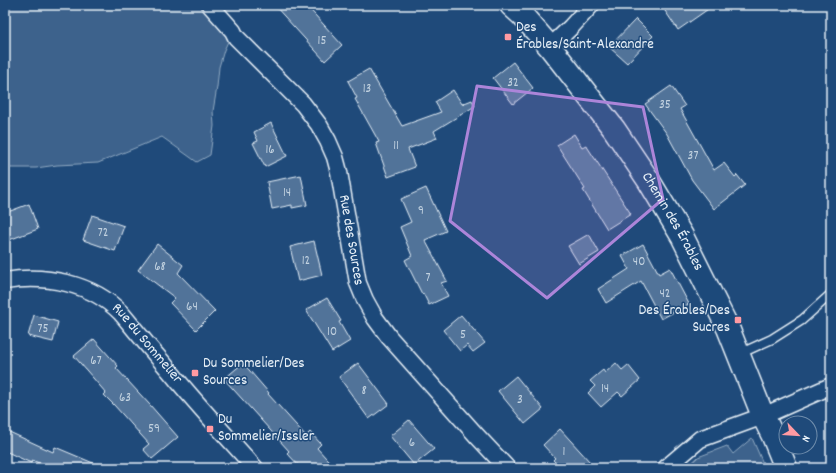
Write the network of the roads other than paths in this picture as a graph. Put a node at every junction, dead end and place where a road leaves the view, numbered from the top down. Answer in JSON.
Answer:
{"nodes":[{"id":1,"x":210,"y":5,"type":"edge"},
{"id":2,"x":511,"y":5,"type":"edge"},
{"id":3,"x":591,"y":5,"type":"edge"},
{"id":4,"x":550,"y":47,"type":"junction"},
{"id":5,"x":5,"y":281,"type":"edge"},
{"id":6,"x":831,"y":294,"type":"edge"},
{"id":7,"x":739,"y":354,"type":"junction"},
{"id":8,"x":831,"y":386,"type":"edge"},
{"id":9,"x":763,"y":416,"type":"junction"},
{"id":10,"x":255,"y":468,"type":"edge"},
{"id":11,"x":507,"y":468,"type":"edge"},
{"id":12,"x":666,"y":468,"type":"edge"},
{"id":13,"x":786,"y":468,"type":"edge"}],
"edges":[{"from":1,"to":11,"type":"street","name":"Rue des Sources"},
{"from":2,"to":4,"type":"street","name":"Chemin des Érables"},
{"from":3,"to":4,"type":"street"},
{"from":4,"to":7,"type":"street","name":"Chemin des Érables"},
{"from":5,"to":10,"type":"street","name":"Rue du Sommelier"},
{"from":6,"to":7,"type":"lane"},
{"from":7,"to":9,"type":"street","name":"Chemin des Érables"},
{"from":8,"to":9,"type":"street"},
{"from":9,"to":12,"type":"street"},
{"from":9,"to":13,"type":"street","name":"Chemin des Érables"}]}
